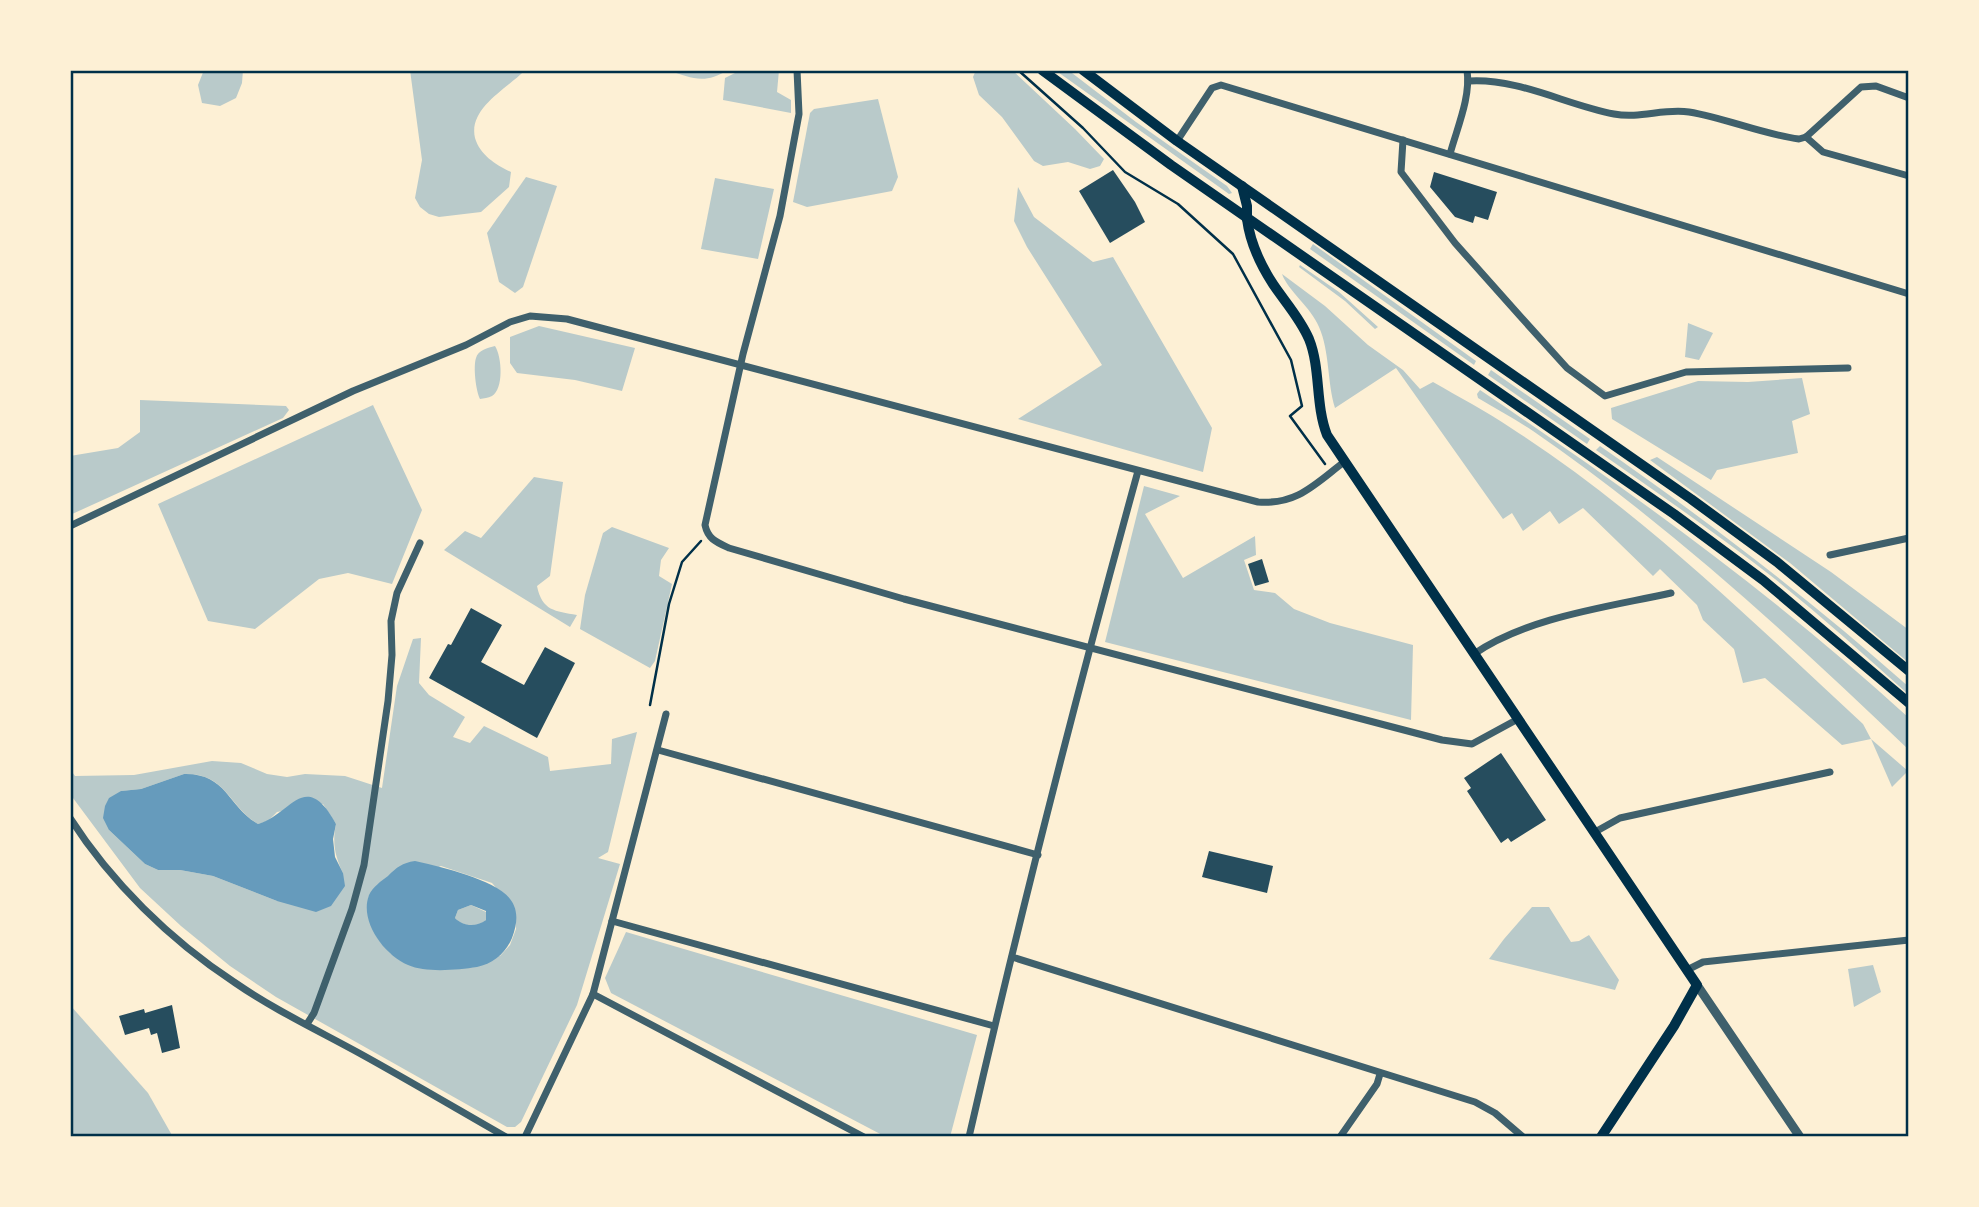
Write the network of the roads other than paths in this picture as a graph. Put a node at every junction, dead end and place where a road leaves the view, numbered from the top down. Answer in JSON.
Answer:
{"nodes":[{"id":1,"x":797,"y":70,"type":"edge"},
{"id":2,"x":1042,"y":70,"type":"edge"},
{"id":3,"x":1083,"y":70,"type":"edge"},
{"id":4,"x":1467,"y":70,"type":"edge"},
{"id":5,"x":1469,"y":81,"type":"junction"},
{"id":6,"x":1909,"y":98,"type":"edge"},
{"id":7,"x":1806,"y":137,"type":"junction"},
{"id":8,"x":1403,"y":140,"type":"junction"},
{"id":9,"x":1177,"y":141,"type":"junction"},
{"id":10,"x":1450,"y":154,"type":"junction"},
{"id":11,"x":1909,"y":176,"type":"edge"},
{"id":12,"x":1242,"y":186,"type":"junction"},
{"id":13,"x":1247,"y":219,"type":"junction"},
{"id":14,"x":1909,"y":294,"type":"edge"},
{"id":15,"x":740,"y":366,"type":"junction"},
{"id":16,"x":1848,"y":368,"type":"dead end"},
{"id":17,"x":1344,"y":462,"type":"junction"},
{"id":18,"x":1138,"y":471,"type":"junction"},
{"id":19,"x":70,"y":526,"type":"edge"},
{"id":20,"x":1909,"y":538,"type":"edge"},
{"id":21,"x":420,"y":543,"type":"dead end"},
{"id":22,"x":1830,"y":555,"type":"dead end"},
{"id":23,"x":1671,"y":593,"type":"dead end"},
{"id":24,"x":1089,"y":648,"type":"junction"},
{"id":25,"x":1474,"y":654,"type":"junction"},
{"id":26,"x":1909,"y":671,"type":"edge"},
{"id":27,"x":1909,"y":703,"type":"edge"},
{"id":28,"x":666,"y":713,"type":"dead end"},
{"id":29,"x":1518,"y":719,"type":"junction"},
{"id":30,"x":658,"y":750,"type":"junction"},
{"id":31,"x":1830,"y":772,"type":"dead end"},
{"id":32,"x":70,"y":818,"type":"edge"},
{"id":33,"x":1595,"y":832,"type":"junction"},
{"id":34,"x":1038,"y":855,"type":"junction"},
{"id":35,"x":612,"y":921,"type":"junction"},
{"id":36,"x":1909,"y":940,"type":"edge"},
{"id":37,"x":1012,"y":957,"type":"junction"},
{"id":38,"x":1687,"y":970,"type":"junction"},
{"id":39,"x":1698,"y":985,"type":"junction"},
{"id":40,"x":593,"y":994,"type":"junction"},
{"id":41,"x":307,"y":1024,"type":"junction"},
{"id":42,"x":994,"y":1026,"type":"junction"},
{"id":43,"x":1380,"y":1074,"type":"junction"},
{"id":44,"x":506,"y":1137,"type":"edge"},
{"id":45,"x":525,"y":1137,"type":"edge"},
{"id":46,"x":864,"y":1137,"type":"edge"},
{"id":47,"x":969,"y":1137,"type":"edge"},
{"id":48,"x":1340,"y":1137,"type":"edge"},
{"id":49,"x":1523,"y":1137,"type":"edge"},
{"id":50,"x":1601,"y":1137,"type":"edge"},
{"id":51,"x":1800,"y":1137,"type":"edge"}],
"edges":[{"from":1,"to":15,"type":"street"},
{"from":2,"to":13,"type":"main road"},
{"from":3,"to":9,"type":"main road"},
{"from":4,"to":5,"type":"street"},
{"from":5,"to":7,"type":"street"},
{"from":5,"to":10,"type":"street"},
{"from":6,"to":7,"type":"street"},
{"from":7,"to":11,"type":"street"},
{"from":8,"to":9,"type":"street"},
{"from":8,"to":10,"type":"street"},
{"from":8,"to":16,"type":"street"},
{"from":9,"to":12,"type":"main road"},
{"from":10,"to":14,"type":"street"},
{"from":12,"to":13,"type":"main road"},
{"from":12,"to":26,"type":"main road"},
{"from":13,"to":17,"type":"main road"},
{"from":13,"to":27,"type":"main road"},
{"from":15,"to":18,"type":"street"},
{"from":15,"to":19,"type":"street"},
{"from":15,"to":24,"type":"street"},
{"from":17,"to":18,"type":"street"},
{"from":17,"to":25,"type":"main road"},
{"from":18,"to":24,"type":"street"},
{"from":20,"to":22,"type":"street"},
{"from":21,"to":41,"type":"street"},
{"from":23,"to":25,"type":"street"},
{"from":24,"to":29,"type":"street"},
{"from":24,"to":34,"type":"street"},
{"from":25,"to":29,"type":"main road"},
{"from":28,"to":30,"type":"street"},
{"from":29,"to":33,"type":"main road"},
{"from":30,"to":34,"type":"street"},
{"from":30,"to":35,"type":"street"},
{"from":31,"to":33,"type":"street"},
{"from":32,"to":41,"type":"street"},
{"from":33,"to":38,"type":"main road"},
{"from":34,"to":37,"type":"street"},
{"from":35,"to":40,"type":"street"},
{"from":35,"to":42,"type":"street"},
{"from":36,"to":38,"type":"street"},
{"from":37,"to":42,"type":"street"},
{"from":37,"to":43,"type":"street"},
{"from":38,"to":39,"type":"main road"},
{"from":39,"to":50,"type":"main road"},
{"from":39,"to":51,"type":"street"},
{"from":40,"to":45,"type":"street"},
{"from":40,"to":46,"type":"street"},
{"from":41,"to":44,"type":"street"},
{"from":42,"to":47,"type":"street"},
{"from":43,"to":48,"type":"street"},
{"from":43,"to":49,"type":"street"}]}
